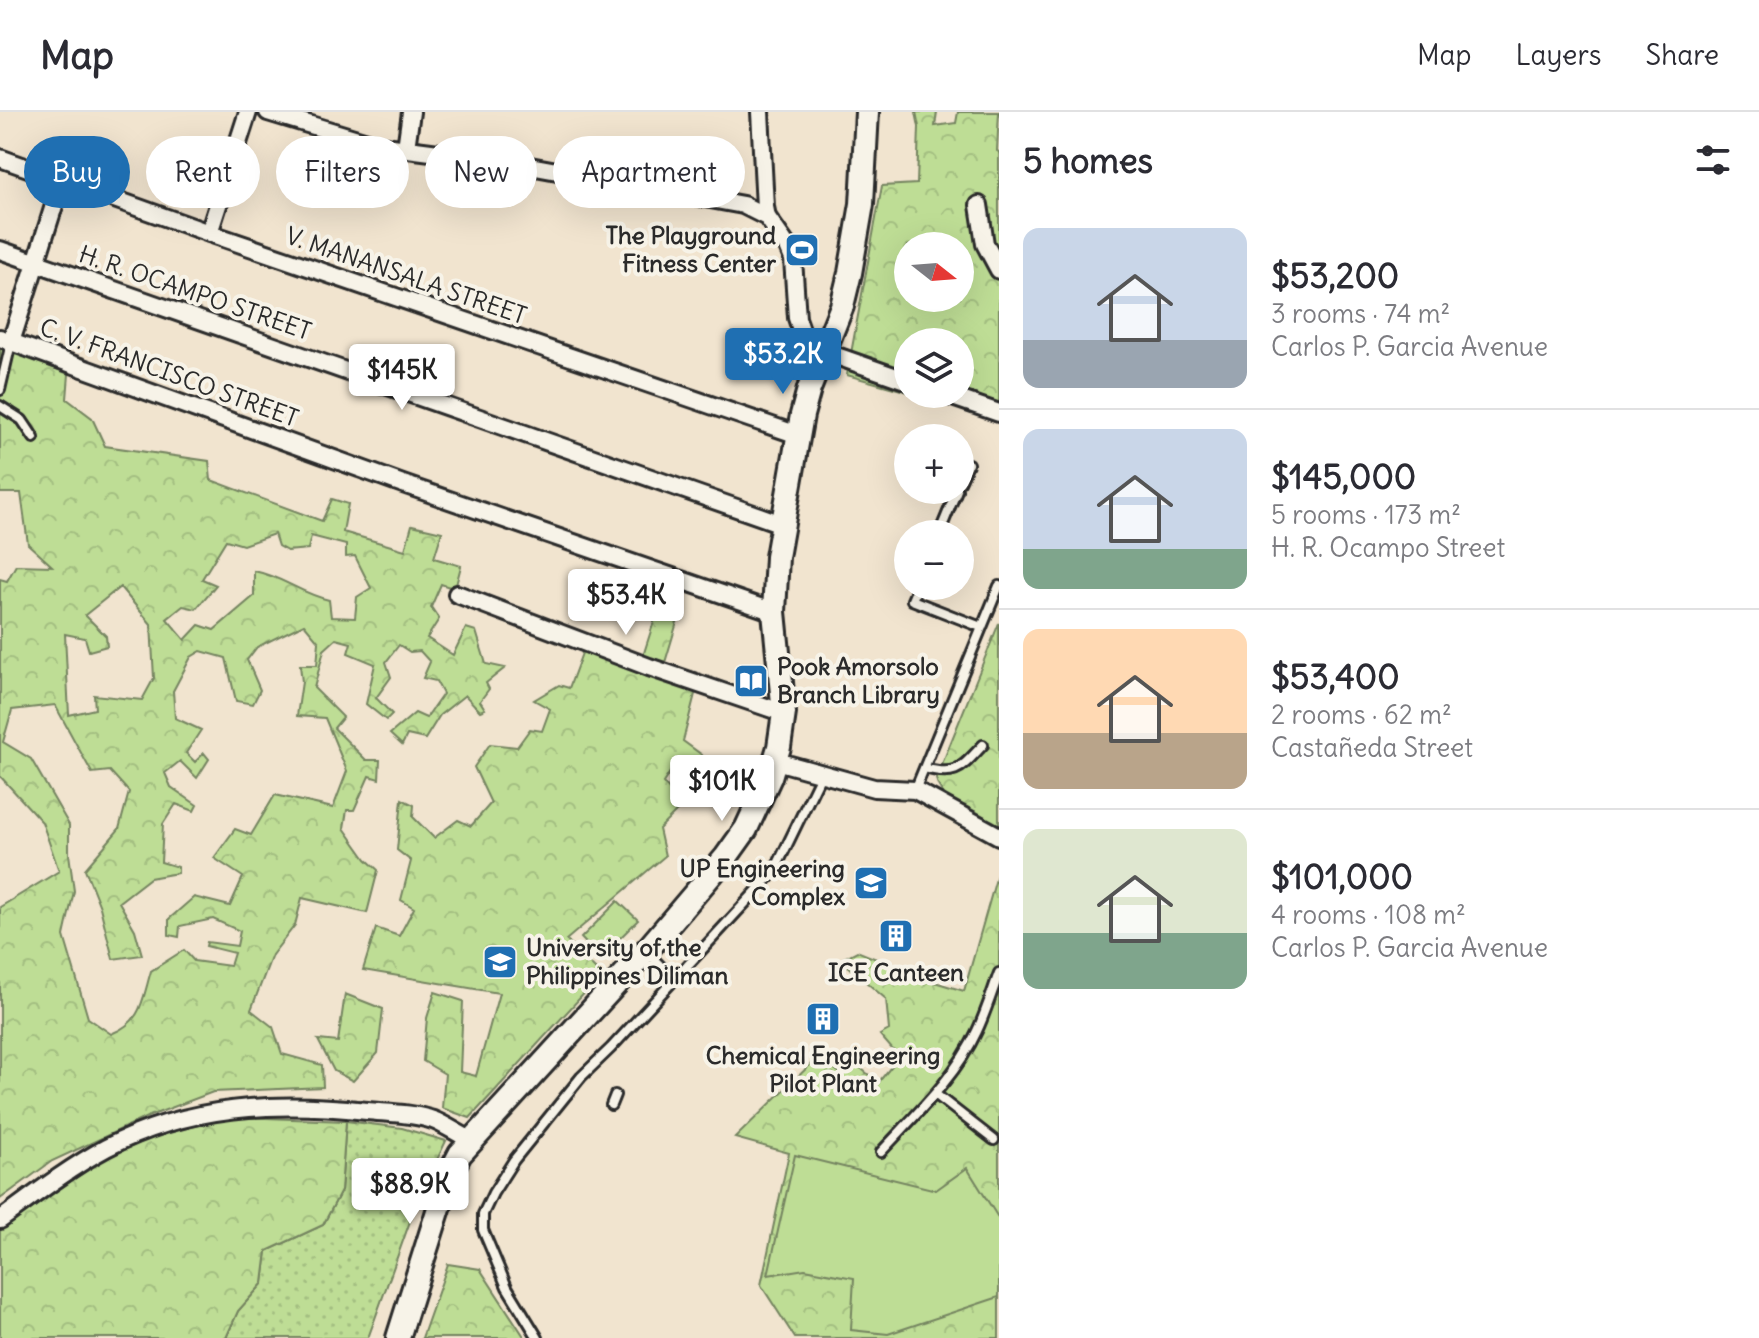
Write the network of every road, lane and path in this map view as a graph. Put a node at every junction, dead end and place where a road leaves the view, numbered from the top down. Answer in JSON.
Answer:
{"nodes":[{"id":1,"x":248,"y":112,"type":"edge"},
{"id":2,"x":268,"y":112,"type":"edge"},
{"id":3,"x":411,"y":112,"type":"edge"},
{"id":4,"x":760,"y":112,"type":"edge"},
{"id":5,"x":867,"y":112,"type":"edge"},
{"id":6,"x":347,"y":136,"type":"edge"},
{"id":7,"x":408,"y":136,"type":"edge"},
{"id":8,"x":409,"y":148,"type":"edge"},
{"id":9,"x":0,"y":158,"type":"edge"},
{"id":10,"x":24,"y":167,"type":"edge"},
{"id":11,"x":130,"y":205,"type":"edge"},
{"id":12,"x":979,"y":205,"type":"dead end"},
{"id":13,"x":53,"y":208,"type":"edge"},
{"id":14,"x":767,"y":217,"type":"junction"},
{"id":15,"x":209,"y":233,"type":"junction"},
{"id":16,"x":0,"y":250,"type":"edge"},
{"id":17,"x":36,"y":262,"type":"junction"},
{"id":18,"x":999,"y":270,"type":"edge"},
{"id":19,"x":6,"y":340,"type":"edge"},
{"id":20,"x":820,"y":362,"type":"junction"},
{"id":21,"x":894,"y":378,"type":"edge"},
{"id":22,"x":0,"y":390,"type":"edge"},
{"id":23,"x":974,"y":404,"type":"edge"},
{"id":24,"x":0,"y":406,"type":"edge"},
{"id":25,"x":999,"y":413,"type":"edge"},
{"id":26,"x":798,"y":435,"type":"junction"},
{"id":27,"x":34,"y":438,"type":"dead end"},
{"id":28,"x":782,"y":524,"type":"junction"},
{"id":29,"x":999,"y":586,"type":"edge"},
{"id":30,"x":457,"y":594,"type":"dead end"},
{"id":31,"x":912,"y":600,"type":"edge"},
{"id":32,"x":774,"y":612,"type":"junction"},
{"id":33,"x":981,"y":627,"type":"junction"},
{"id":34,"x":784,"y":713,"type":"junction"},
{"id":35,"x":983,"y":745,"type":"dead end"},
{"id":36,"x":776,"y":761,"type":"junction"},
{"id":37,"x":924,"y":768,"type":"junction"},
{"id":38,"x":821,"y":775,"type":"junction"},
{"id":39,"x":915,"y":790,"type":"junction"},
{"id":40,"x":999,"y":836,"type":"edge"},
{"id":41,"x":646,"y":951,"type":"junction"},
{"id":42,"x":999,"y":973,"type":"edge"},
{"id":43,"x":674,"y":980,"type":"junction"},
{"id":44,"x":935,"y":1094,"type":"junction"},
{"id":45,"x":615,"y":1095,"type":"dead end"},
{"id":46,"x":611,"y":1105,"type":"dead end"},
{"id":47,"x":471,"y":1140,"type":"junction"},
{"id":48,"x":994,"y":1140,"type":"dead end"},
{"id":49,"x":881,"y":1152,"type":"dead end"},
{"id":50,"x":0,"y":1220,"type":"edge"},
{"id":51,"x":398,"y":1338,"type":"edge"},
{"id":52,"x":538,"y":1338,"type":"edge"}],
"edges":[{"from":1,"to":15,"type":"street"},
{"from":2,"to":6,"type":"street"},
{"from":3,"to":7,"type":"street"},
{"from":4,"to":14,"type":"street"},
{"from":5,"to":20,"type":"main road"},
{"from":8,"to":14,"type":"street"},
{"from":9,"to":10,"type":"street","name":"V. MANANSALA STREET"},
{"from":11,"to":15,"type":"street","name":"V. MANANSALA STREET"},
{"from":12,"to":18,"type":"street"},
{"from":13,"to":17,"type":"street"},
{"from":14,"to":20,"type":"street"},
{"from":15,"to":26,"type":"street","name":"V. MANANSALA STREET"},
{"from":16,"to":17,"type":"street","name":"H. R. OCAMPO STREET"},
{"from":17,"to":19,"type":"street"},
{"from":17,"to":28,"type":"street","name":"H. R. OCAMPO STREET"},
{"from":19,"to":22,"type":"lane"},
{"from":19,"to":32,"type":"street","name":"C. V. FRANCISCO STREET"},
{"from":20,"to":21,"type":"street"},
{"from":20,"to":26,"type":"main road"},
{"from":23,"to":25,"type":"street"},
{"from":24,"to":27,"type":"lane"},
{"from":26,"to":28,"type":"main road"},
{"from":28,"to":32,"type":"main road"},
{"from":29,"to":33,"type":"lane"},
{"from":30,"to":34,"type":"street"},
{"from":31,"to":33,"type":"lane"},
{"from":32,"to":34,"type":"main road"},
{"from":33,"to":37,"type":"lane"},
{"from":34,"to":36,"type":"main road"},
{"from":35,"to":37,"type":"lane"},
{"from":36,"to":38,"type":"street"},
{"from":36,"to":41,"type":"main road"},
{"from":37,"to":39,"type":"lane"},
{"from":38,"to":39,"type":"street"},
{"from":38,"to":43,"type":"lane"},
{"from":39,"to":40,"type":"street"},
{"from":41,"to":43,"type":"lane"},
{"from":41,"to":47,"type":"main road"},
{"from":42,"to":44,"type":"lane"},
{"from":43,"to":52,"type":"lane"},
{"from":44,"to":48,"type":"lane"},
{"from":44,"to":49,"type":"lane"},
{"from":45,"to":46,"type":"lane"},
{"from":47,"to":50,"type":"street"},
{"from":47,"to":51,"type":"main road"}]}
